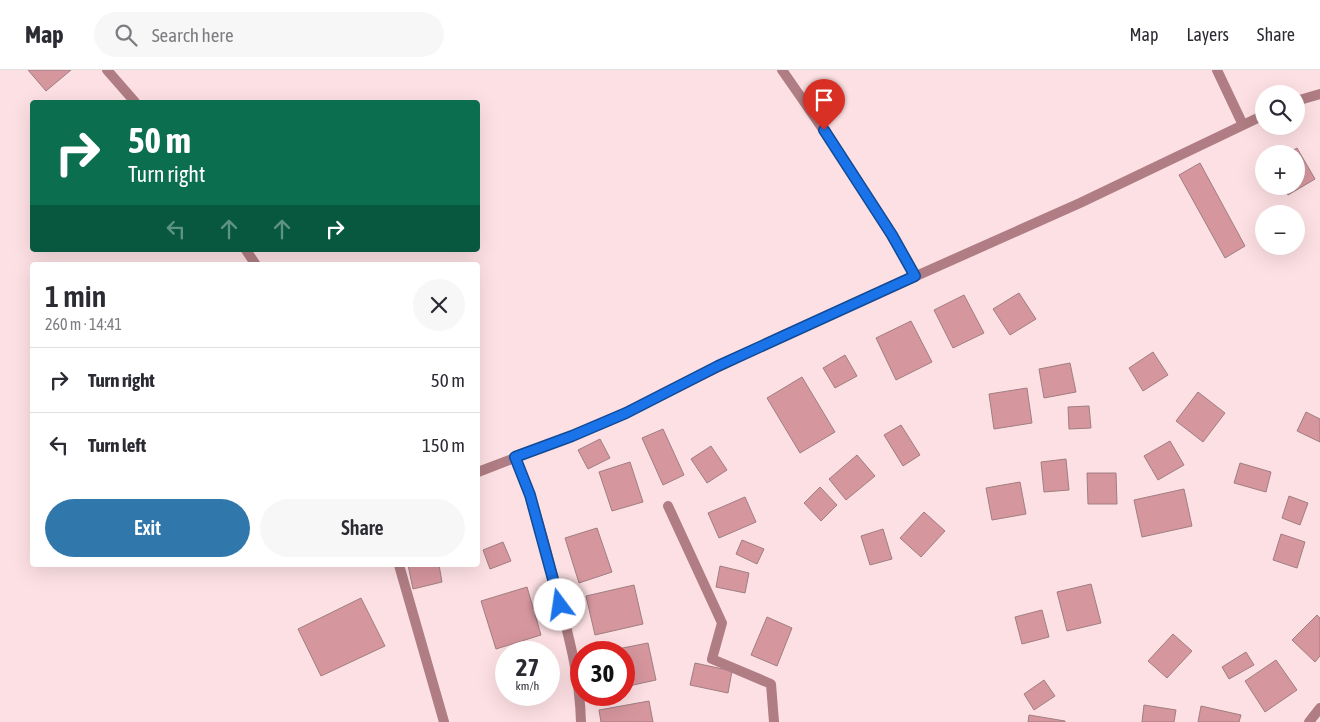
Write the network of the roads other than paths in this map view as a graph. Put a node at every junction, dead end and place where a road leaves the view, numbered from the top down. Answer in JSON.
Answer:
{"nodes":[{"id":1,"x":107,"y":70,"type":"edge"},
{"id":2,"x":782,"y":70,"type":"edge"},
{"id":3,"x":1217,"y":70,"type":"edge"},
{"id":4,"x":1320,"y":94,"type":"edge"},
{"id":5,"x":1305,"y":98,"type":"edge"},
{"id":6,"x":133,"y":100,"type":"edge"},
{"id":7,"x":1255,"y":119,"type":"edge"},
{"id":8,"x":1243,"y":125,"type":"junction"},
{"id":9,"x":915,"y":276,"type":"junction"},
{"id":10,"x":515,"y":457,"type":"junction"},
{"id":11,"x":480,"y":471,"type":"edge"},
{"id":12,"x":668,"y":506,"type":"dead end"},
{"id":13,"x":400,"y":567,"type":"edge"},
{"id":14,"x":1320,"y":708,"type":"edge"},
{"id":15,"x":444,"y":722,"type":"edge"},
{"id":16,"x":581,"y":722,"type":"edge"},
{"id":17,"x":774,"y":722,"type":"edge"},
{"id":18,"x":1309,"y":722,"type":"edge"}],
"edges":[{"from":1,"to":6,"type":"street"},
{"from":2,"to":9,"type":"street"},
{"from":3,"to":8,"type":"street"},
{"from":4,"to":5,"type":"street"},
{"from":7,"to":8,"type":"street"},
{"from":8,"to":9,"type":"street"},
{"from":9,"to":10,"type":"street"},
{"from":10,"to":11,"type":"street"},
{"from":10,"to":16,"type":"street"},
{"from":12,"to":17,"type":"street"},
{"from":13,"to":15,"type":"street"},
{"from":14,"to":18,"type":"street"}]}
